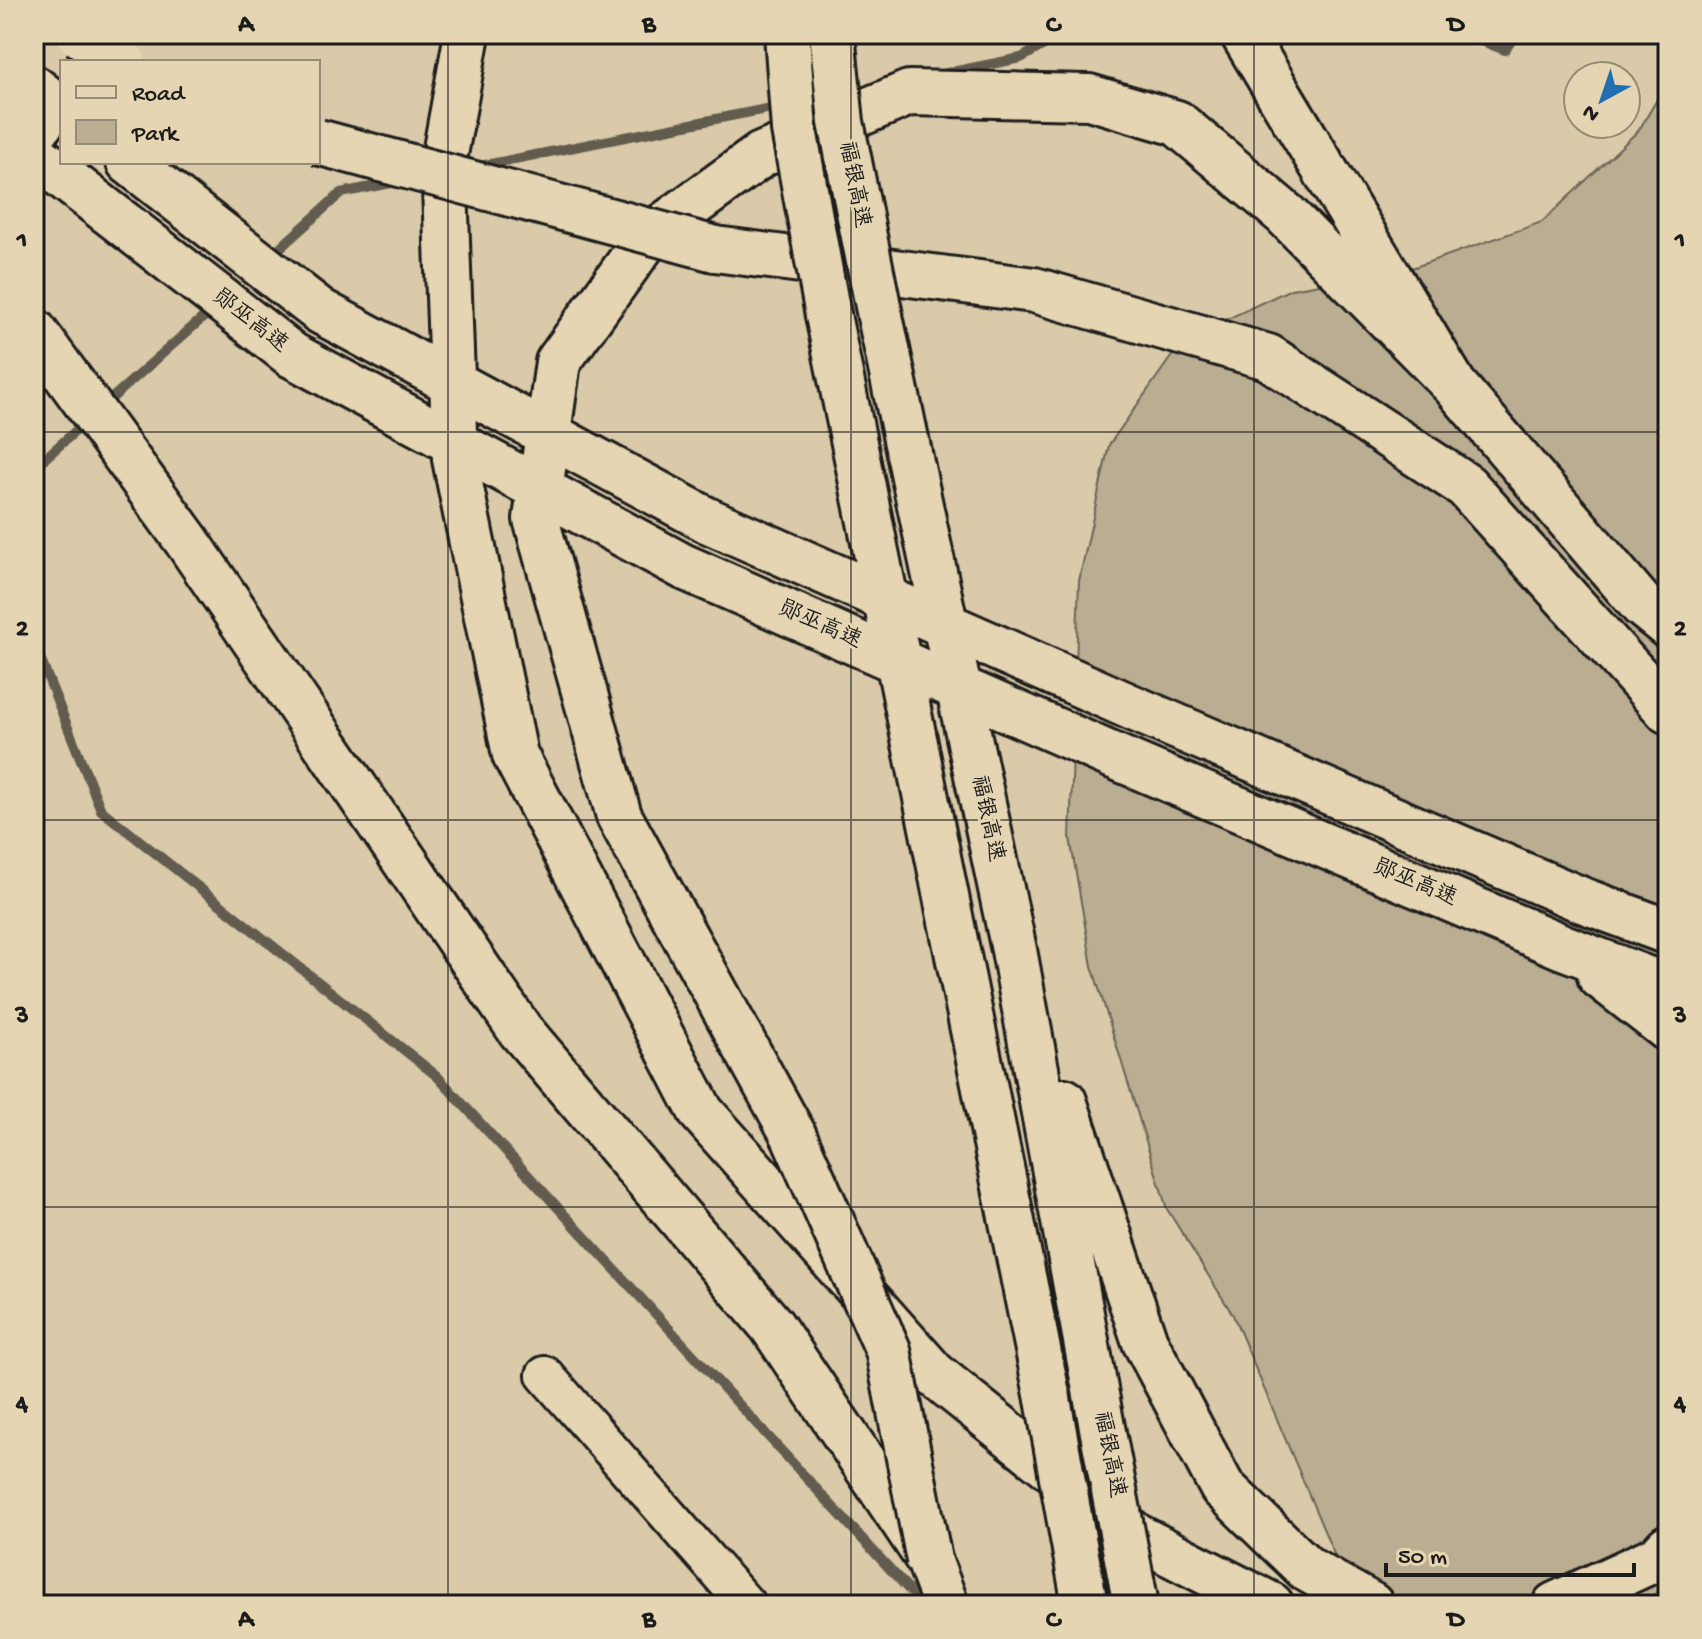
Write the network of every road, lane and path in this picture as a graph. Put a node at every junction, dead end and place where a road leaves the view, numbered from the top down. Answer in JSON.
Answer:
{"nodes":[{"id":1,"x":79,"y":34,"type":"edge"},
{"id":2,"x":125,"y":34,"type":"edge"},
{"id":3,"x":787,"y":34,"type":"edge"},
{"id":4,"x":832,"y":34,"type":"edge"},
{"id":5,"x":1243,"y":34,"type":"edge"},
{"id":6,"x":467,"y":38,"type":"edge"},
{"id":7,"x":93,"y":60,"type":"edge"},
{"id":8,"x":120,"y":60,"type":"edge"},
{"id":9,"x":34,"y":88,"type":"edge"},
{"id":10,"x":60,"y":105,"type":"edge"},
{"id":11,"x":60,"y":108,"type":"edge"},
{"id":12,"x":34,"y":139,"type":"edge"},
{"id":13,"x":320,"y":143,"type":"edge"},
{"id":14,"x":34,"y":154,"type":"edge"},
{"id":15,"x":132,"y":164,"type":"edge"},
{"id":16,"x":34,"y":331,"type":"edge"},
{"id":17,"x":1454,"y":385,"type":"junction"},
{"id":18,"x":1668,"y":626,"type":"edge"},
{"id":19,"x":1668,"y":711,"type":"edge"},
{"id":20,"x":1668,"y":932,"type":"edge"},
{"id":21,"x":1563,"y":947,"type":"junction"},
{"id":22,"x":1014,"y":950,"type":"junction"},
{"id":23,"x":1668,"y":987,"type":"edge"},
{"id":24,"x":1668,"y":1029,"type":"edge"},
{"id":25,"x":545,"y":1375,"type":"dead end"},
{"id":26,"x":1668,"y":1547,"type":"edge"},
{"id":27,"x":929,"y":1560,"type":"junction"},
{"id":28,"x":747,"y":1605,"type":"edge"},
{"id":29,"x":946,"y":1605,"type":"edge"},
{"id":30,"x":1085,"y":1605,"type":"edge"},
{"id":31,"x":1136,"y":1605,"type":"edge"},
{"id":32,"x":1271,"y":1605,"type":"edge"},
{"id":33,"x":1371,"y":1605,"type":"edge"},
{"id":34,"x":1555,"y":1605,"type":"edge"}],
"edges":[{"from":1,"to":8,"type":"highway","bridge":true},
{"from":2,"to":7,"type":"street"},
{"from":3,"to":30,"type":"highway","bridge":true},
{"from":4,"to":22,"type":"highway","name":"福银高速","bridge":true},
{"from":5,"to":17,"type":"highway"},
{"from":6,"to":32,"type":"highway"},
{"from":9,"to":11,"type":"highway"},
{"from":10,"to":12,"type":"street"},
{"from":13,"to":19,"type":"highway","bridge":true},
{"from":14,"to":21,"type":"highway","name":"郧巫高速"},
{"from":15,"to":20,"type":"highway"},
{"from":16,"to":27,"type":"highway"},
{"from":17,"to":18,"type":"highway"},
{"from":17,"to":27,"type":"highway","bridge":true},
{"from":21,"to":23,"type":"highway","name":"郧巫高速"},
{"from":21,"to":24,"type":"highway"},
{"from":22,"to":31,"type":"highway","name":"福银高速","bridge":true},
{"from":22,"to":33,"type":"highway"},
{"from":25,"to":28,"type":"street"},
{"from":26,"to":34,"type":"highway"},
{"from":27,"to":29,"type":"highway"}]}
